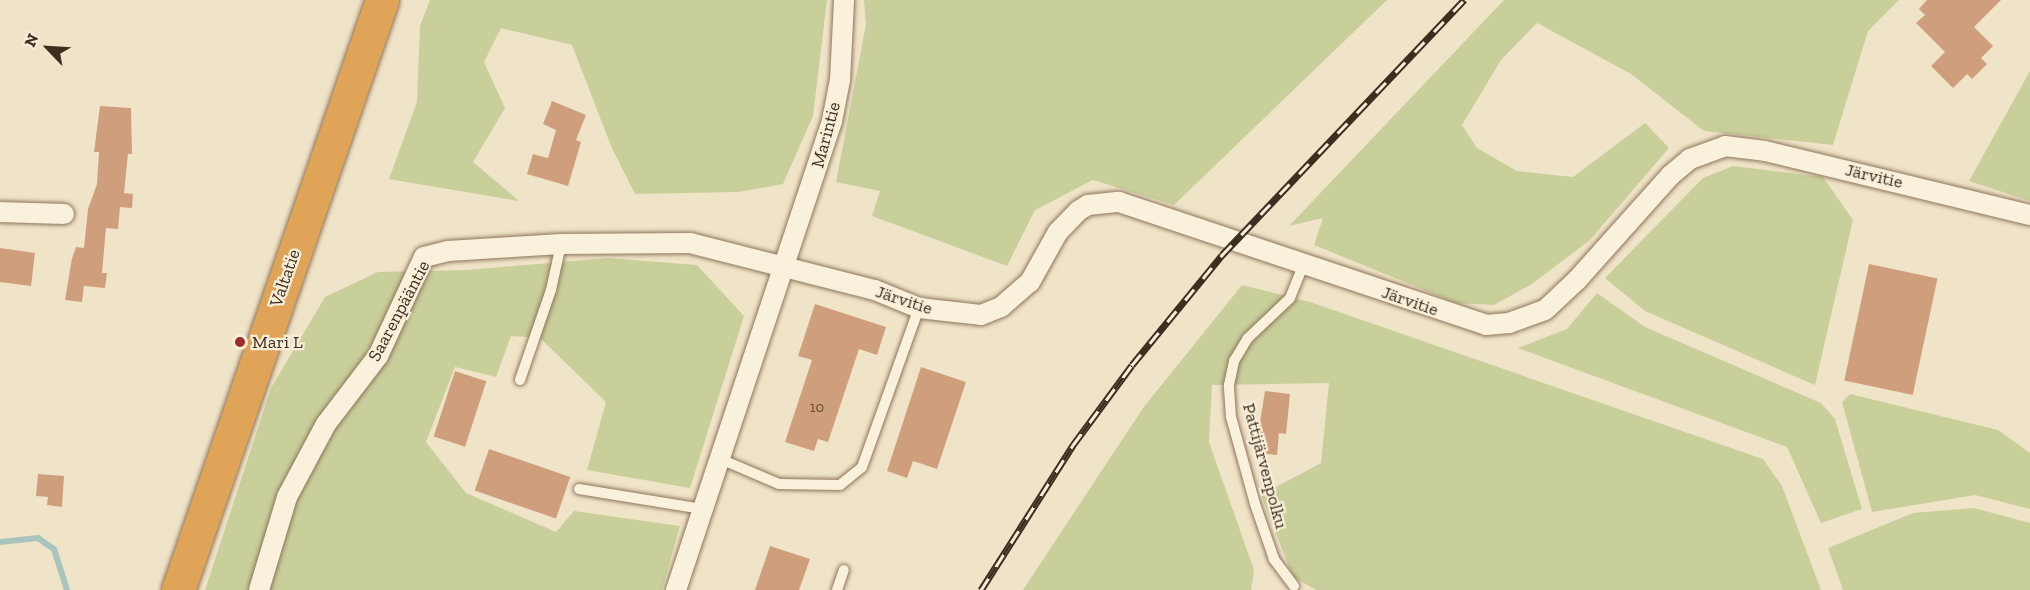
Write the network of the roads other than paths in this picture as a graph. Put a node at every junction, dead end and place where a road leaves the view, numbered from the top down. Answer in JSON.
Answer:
{"nodes":[{"id":1,"x":382,"y":0,"type":"edge"},
{"id":2,"x":844,"y":0,"type":"edge"},
{"id":3,"x":0,"y":212,"type":"edge"},
{"id":4,"x":64,"y":214,"type":"dead end"},
{"id":5,"x":2030,"y":215,"type":"edge"},
{"id":6,"x":561,"y":244,"type":"junction"},
{"id":7,"x":1304,"y":264,"type":"junction"},
{"id":8,"x":784,"y":266,"type":"junction"},
{"id":9,"x":920,"y":308,"type":"junction"},
{"id":10,"x":520,"y":380,"type":"dead end"},
{"id":11,"x":718,"y":458,"type":"junction"},
{"id":12,"x":579,"y":489,"type":"dead end"},
{"id":13,"x":702,"y":509,"type":"junction"},
{"id":14,"x":844,"y":570,"type":"dead end"},
{"id":15,"x":1294,"y":586,"type":"dead end"},
{"id":16,"x":178,"y":590,"type":"edge"},
{"id":17,"x":259,"y":590,"type":"edge"},
{"id":18,"x":676,"y":590,"type":"edge"},
{"id":19,"x":837,"y":590,"type":"edge"}],
"edges":[{"from":1,"to":16,"type":"highway","name":"Valtatie"},
{"from":2,"to":8,"type":"street","name":"Marintie"},
{"from":3,"to":4,"type":"street"},
{"from":5,"to":7,"type":"street","name":"Järvitie"},
{"from":6,"to":8,"type":"street","name":"Saarenpääntie"},
{"from":6,"to":10,"type":"lane"},
{"from":6,"to":17,"type":"street","name":"Saarenpääntie"},
{"from":7,"to":9,"type":"street","name":"Järvitie"},
{"from":7,"to":15,"type":"lane","name":"Pattijärvenpolku"},
{"from":8,"to":9,"type":"street","name":"Järvitie"},
{"from":8,"to":11,"type":"street","name":"Marintie"},
{"from":9,"to":11,"type":"lane"},
{"from":11,"to":13,"type":"street","name":"Marintie"},
{"from":12,"to":13,"type":"lane"},
{"from":13,"to":18,"type":"street","name":"Marintie"},
{"from":14,"to":19,"type":"lane"}]}
